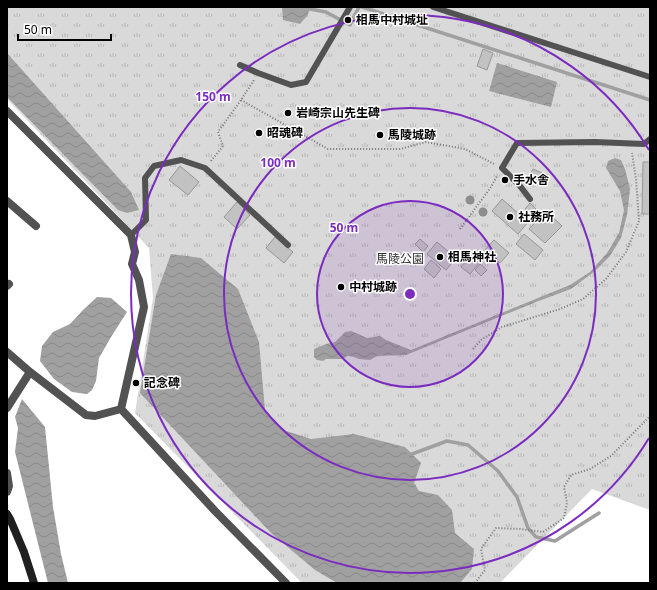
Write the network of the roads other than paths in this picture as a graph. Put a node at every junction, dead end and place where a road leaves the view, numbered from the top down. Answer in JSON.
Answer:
{"nodes":[{"id":1,"x":350,"y":7,"type":"edge"},
{"id":2,"x":433,"y":7,"type":"edge"},
{"id":3,"x":240,"y":65,"type":"dead end"},
{"id":4,"x":650,"y":77,"type":"edge"},
{"id":5,"x":7,"y":111,"type":"edge"},
{"id":6,"x":650,"y":139,"type":"edge"},
{"id":7,"x":530,"y":199,"type":"dead end"},
{"id":8,"x":7,"y":201,"type":"edge"},
{"id":9,"x":36,"y":226,"type":"dead end"},
{"id":10,"x":131,"y":235,"type":"junction"},
{"id":11,"x":288,"y":245,"type":"dead end"},
{"id":12,"x":7,"y":352,"type":"edge"},
{"id":13,"x":30,"y":372,"type":"junction"},
{"id":14,"x":7,"y":408,"type":"edge"},
{"id":15,"x":121,"y":409,"type":"junction"},
{"id":16,"x":7,"y":473,"type":"edge"},
{"id":17,"x":7,"y":492,"type":"edge"},
{"id":18,"x":7,"y":514,"type":"edge"},
{"id":19,"x":34,"y":583,"type":"edge"},
{"id":20,"x":286,"y":583,"type":"edge"}],
"edges":[{"from":1,"to":3,"type":"lane"},
{"from":2,"to":4,"type":"lane"},
{"from":5,"to":10,"type":"street"},
{"from":6,"to":7,"type":"lane"},
{"from":8,"to":9,"type":"street"},
{"from":10,"to":11,"type":"lane"},
{"from":10,"to":15,"type":"street"},
{"from":12,"to":13,"type":"street"},
{"from":13,"to":14,"type":"street"},
{"from":13,"to":15,"type":"street"},
{"from":15,"to":20,"type":"street"},
{"from":16,"to":17,"type":"street"},
{"from":18,"to":19,"type":"street"}]}
